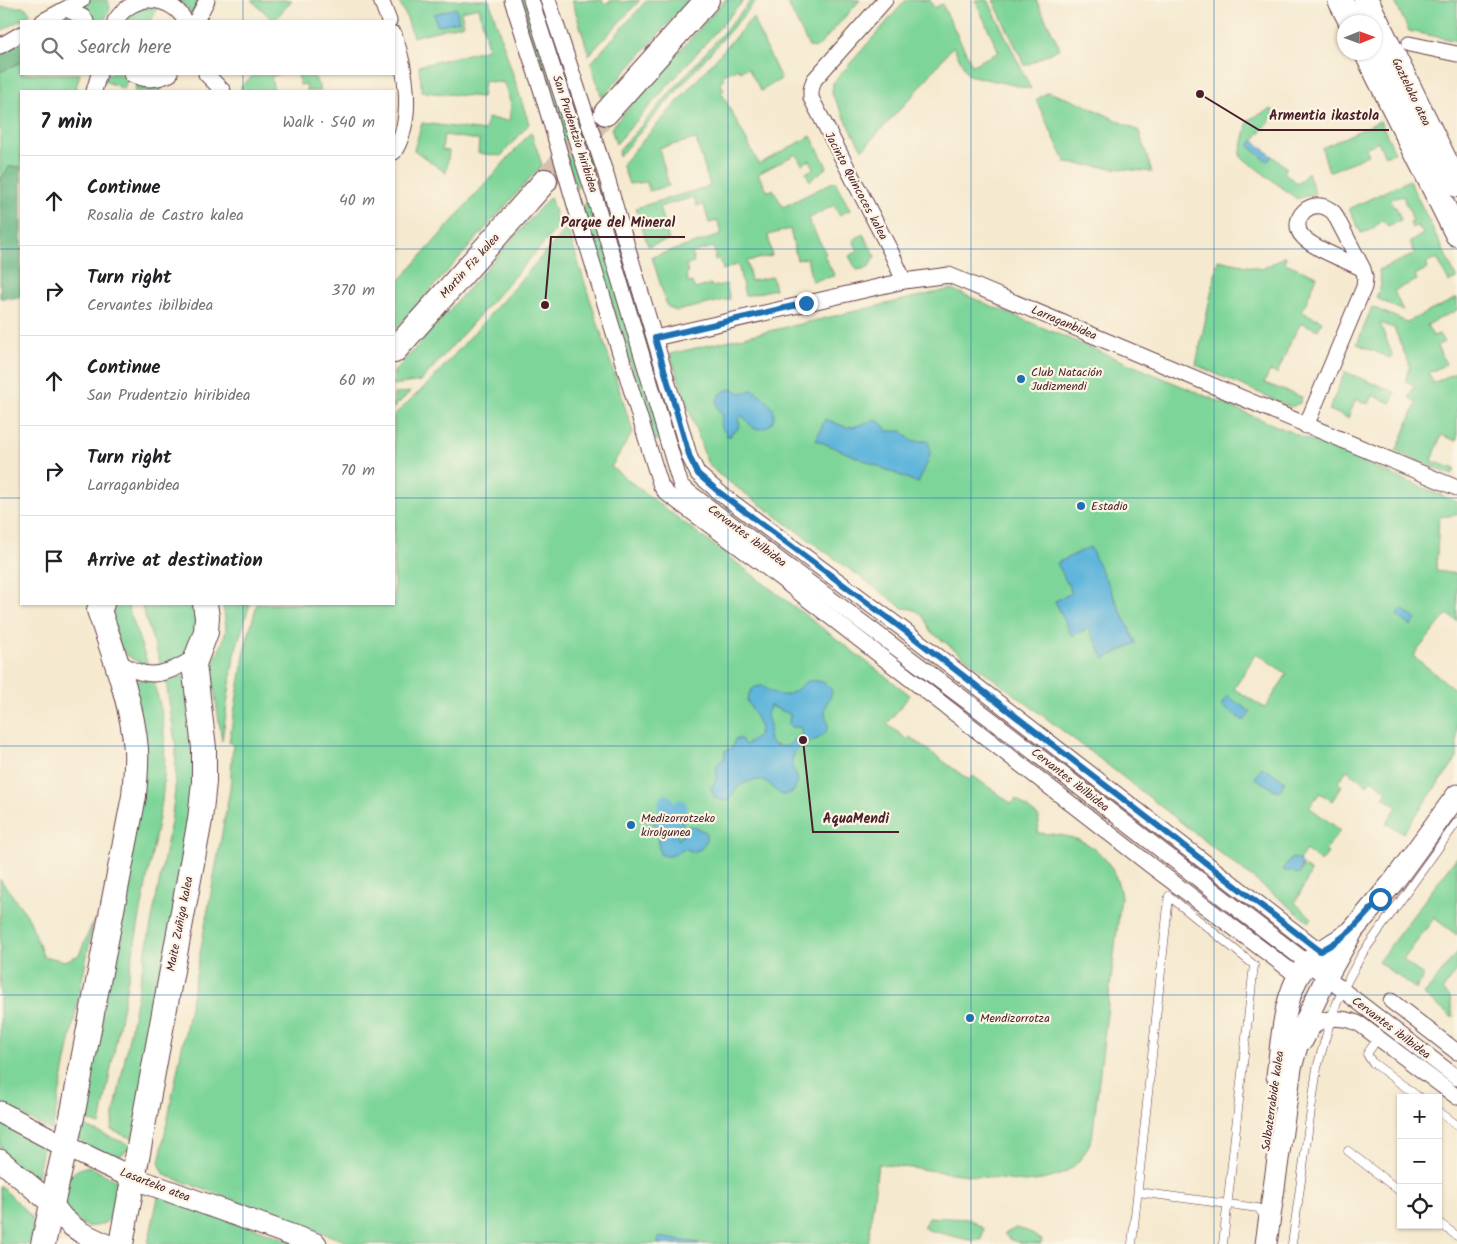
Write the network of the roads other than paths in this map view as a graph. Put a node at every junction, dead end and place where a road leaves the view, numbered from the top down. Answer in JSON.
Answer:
{"nodes":[{"id":1,"x":82,"y":0,"type":"edge"},
{"id":2,"x":207,"y":0,"type":"edge"},
{"id":3,"x":381,"y":0,"type":"edge"},
{"id":4,"x":512,"y":0,"type":"edge"},
{"id":5,"x":531,"y":0,"type":"edge"},
{"id":6,"x":548,"y":0,"type":"edge"},
{"id":7,"x":707,"y":0,"type":"edge"},
{"id":8,"x":885,"y":0,"type":"edge"},
{"id":9,"x":1340,"y":0,"type":"edge"},
{"id":10,"x":1366,"y":0,"type":"edge"},
{"id":11,"x":137,"y":1,"type":"edge"},
{"id":12,"x":66,"y":9,"type":"junction"},
{"id":13,"x":1348,"y":15,"type":"edge"},
{"id":14,"x":45,"y":20,"type":"edge"},
{"id":15,"x":85,"y":20,"type":"edge"},
{"id":16,"x":116,"y":20,"type":"edge"},
{"id":17,"x":184,"y":20,"type":"edge"},
{"id":18,"x":197,"y":20,"type":"edge"},
{"id":19,"x":389,"y":20,"type":"edge"},
{"id":20,"x":20,"y":35,"type":"edge"},
{"id":21,"x":395,"y":37,"type":"edge"},
{"id":22,"x":1409,"y":44,"type":"dead end"},
{"id":23,"x":0,"y":46,"type":"edge"},
{"id":24,"x":1457,"y":54,"type":"edge"},
{"id":25,"x":1370,"y":60,"type":"edge"},
{"id":26,"x":100,"y":75,"type":"edge"},
{"id":27,"x":133,"y":75,"type":"edge"},
{"id":28,"x":167,"y":75,"type":"edge"},
{"id":29,"x":170,"y":75,"type":"edge"},
{"id":30,"x":207,"y":75,"type":"edge"},
{"id":31,"x":94,"y":90,"type":"edge"},
{"id":32,"x":166,"y":90,"type":"edge"},
{"id":33,"x":222,"y":90,"type":"edge"},
{"id":34,"x":606,"y":113,"type":"tunnel mouth"},
{"id":35,"x":395,"y":150,"type":"edge"},
{"id":36,"x":546,"y":182,"type":"tunnel mouth"},
{"id":37,"x":1457,"y":184,"type":"edge"},
{"id":38,"x":1457,"y":234,"type":"edge"},
{"id":39,"x":1363,"y":269,"type":"junction"},
{"id":40,"x":904,"y":281,"type":"junction"},
{"id":41,"x":655,"y":338,"type":"junction"},
{"id":42,"x":395,"y":350,"type":"edge"},
{"id":43,"x":1306,"y":426,"type":"junction"},
{"id":44,"x":682,"y":429,"type":"junction"},
{"id":45,"x":646,"y":436,"type":"junction"},
{"id":46,"x":670,"y":448,"type":"junction"},
{"id":47,"x":690,"y":458,"type":"junction"},
{"id":48,"x":654,"y":464,"type":"junction"},
{"id":49,"x":681,"y":486,"type":"joint"},
{"id":50,"x":1457,"y":488,"type":"edge"},
{"id":51,"x":670,"y":497,"type":"joint"},
{"id":52,"x":205,"y":605,"type":"edge"},
{"id":53,"x":100,"y":606,"type":"edge"},
{"id":54,"x":195,"y":657,"type":"junction"},
{"id":55,"x":116,"y":659,"type":"junction"},
{"id":56,"x":1457,"y":795,"type":"edge"},
{"id":57,"x":1457,"y":822,"type":"edge"},
{"id":58,"x":1353,"y":930,"type":"junction"},
{"id":59,"x":1309,"y":964,"type":"junction"},
{"id":60,"x":1334,"y":984,"type":"junction"},
{"id":61,"x":1391,"y":1001,"type":"dead end"},
{"id":62,"x":1330,"y":1019,"type":"junction"},
{"id":63,"x":1378,"y":1038,"type":"junction"},
{"id":64,"x":1457,"y":1052,"type":"edge"},
{"id":65,"x":1291,"y":1068,"type":"junction"},
{"id":66,"x":1457,"y":1078,"type":"edge"},
{"id":67,"x":1415,"y":1094,"type":"edge"},
{"id":68,"x":1457,"y":1098,"type":"edge"},
{"id":69,"x":0,"y":1112,"type":"edge"},
{"id":70,"x":1442,"y":1114,"type":"edge"},
{"id":71,"x":1457,"y":1125,"type":"edge"},
{"id":72,"x":65,"y":1145,"type":"junction"},
{"id":73,"x":1348,"y":1151,"type":"dead end"},
{"id":74,"x":0,"y":1160,"type":"edge"},
{"id":75,"x":1276,"y":1174,"type":"junction"},
{"id":76,"x":133,"y":1178,"type":"junction"},
{"id":77,"x":1397,"y":1189,"type":"edge"},
{"id":78,"x":1138,"y":1192,"type":"junction"},
{"id":79,"x":52,"y":1204,"type":"junction"},
{"id":80,"x":1228,"y":1204,"type":"junction"},
{"id":81,"x":1258,"y":1208,"type":"junction"},
{"id":82,"x":127,"y":1210,"type":"junction"},
{"id":83,"x":1442,"y":1225,"type":"edge"},
{"id":84,"x":82,"y":1233,"type":"junction"},
{"id":85,"x":1457,"y":1236,"type":"edge"},
{"id":86,"x":43,"y":1244,"type":"edge"},
{"id":87,"x":105,"y":1244,"type":"edge"},
{"id":88,"x":121,"y":1244,"type":"edge"},
{"id":89,"x":316,"y":1244,"type":"edge"},
{"id":90,"x":1132,"y":1244,"type":"edge"},
{"id":91,"x":1223,"y":1244,"type":"edge"},
{"id":92,"x":1253,"y":1244,"type":"edge"},
{"id":93,"x":1266,"y":1244,"type":"edge"},
{"id":94,"x":1292,"y":1244,"type":"edge"}],
"edges":[{"from":1,"to":12,"type":"street"},
{"from":2,"to":18,"type":"street"},
{"from":3,"to":19,"type":"street"},
{"from":4,"to":45,"type":"street","name":"San Prudentzio hiribidea"},
{"from":5,"to":46,"type":"street","name":"San Prudentzio hiribidea"},
{"from":6,"to":41,"type":"street","name":"San Prudentzio hiribidea"},
{"from":7,"to":34,"type":"main road"},
{"from":8,"to":40,"type":"street","name":"Jacinto Quincoces kalea"},
{"from":9,"to":13,"type":"main road"},
{"from":10,"to":37,"type":"main road","name":"Gaztelako atea"},
{"from":11,"to":16,"type":"street"},
{"from":11,"to":17,"type":"street"},
{"from":12,"to":14,"type":"street"},
{"from":12,"to":15,"type":"street"},
{"from":20,"to":23,"type":"street"},
{"from":21,"to":35,"type":"street"},
{"from":22,"to":24,"type":"street"},
{"from":25,"to":38,"type":"main road","name":"Gaztelako atea"},
{"from":26,"to":31,"type":"street"},
{"from":27,"to":28,"type":"street"},
{"from":29,"to":32,"type":"street"},
{"from":30,"to":33,"type":"street"},
{"from":36,"to":42,"type":"main road","name":"Martin Fiz kalea"},
{"from":39,"to":39,"type":"street"},
{"from":39,"to":43,"type":"street"},
{"from":40,"to":41,"type":"street","name":"Larraganbidea"},
{"from":40,"to":43,"type":"street","name":"Larraganbidea"},
{"from":41,"to":44,"type":"street","name":"San Prudentzio hiribidea"},
{"from":43,"to":50,"type":"street","name":"Larraganbidea"},
{"from":44,"to":46,"type":"street"},
{"from":44,"to":47,"type":"street","name":"San Prudentzio hiribidea"},
{"from":45,"to":46,"type":"street"},
{"from":45,"to":48,"type":"street","name":"San Prudentzio hiribidea"},
{"from":46,"to":47,"type":"street"},
{"from":46,"to":48,"type":"street"},
{"from":46,"to":49,"type":"street","name":"San Prudentzio hiribidea"},
{"from":47,"to":59,"type":"street","name":"Cervantes ibilbidea"},
{"from":48,"to":51,"type":"street","name":"San Prudentzio hiribidea"},
{"from":49,"to":59,"type":"street","name":"Cervantes ibilbidea"},
{"from":51,"to":59,"type":"street","name":"Cervantes ibilbidea"},
{"from":52,"to":54,"type":"main road","name":"Maite Zuñiga kalea"},
{"from":53,"to":55,"type":"main road"},
{"from":54,"to":55,"type":"street"},
{"from":54,"to":76,"type":"main road","name":"Maite Zuñiga kalea"},
{"from":55,"to":72,"type":"main road"},
{"from":56,"to":58,"type":"street"},
{"from":57,"to":60,"type":"lane"},
{"from":58,"to":59,"type":"street"},
{"from":58,"to":60,"type":"street","name":"Salbaterrabide kalea"},
{"from":59,"to":60,"type":"street","name":"Cervantes ibilbidea"},
{"from":59,"to":81,"type":"street","name":"Salbaterrabide kalea"},
{"from":60,"to":62,"type":"lane"},
{"from":60,"to":65,"type":"street","name":"Salbaterrabide kalea"},
{"from":60,"to":66,"type":"street","name":"Cervantes ibilbidea"},
{"from":61,"to":64,"type":"street","name":"Cervantes ibilbidea"},
{"from":62,"to":63,"type":"street","name":"Cervantes ibilbidea"},
{"from":62,"to":65,"type":"street"},
{"from":62,"to":94,"type":"lane"},
{"from":63,"to":67,"type":"lane"},
{"from":63,"to":68,"type":"street","name":"Cervantes ibilbidea"},
{"from":65,"to":75,"type":"street","name":"Salbaterrabide kalea"},
{"from":69,"to":72,"type":"street","name":"Lasarteko atea"},
{"from":70,"to":71,"type":"lane"},
{"from":72,"to":76,"type":"street","name":"Lasarteko atea"},
{"from":72,"to":79,"type":"main road"},
{"from":73,"to":77,"type":"lane"},
{"from":74,"to":79,"type":"street"},
{"from":75,"to":81,"type":"lane"},
{"from":75,"to":93,"type":"street","name":"Salbaterrabide kalea"},
{"from":76,"to":82,"type":"main road","name":"Maite Zuñiga kalea"},
{"from":76,"to":89,"type":"street","name":"Lasarteko atea"},
{"from":78,"to":80,"type":"lane"},
{"from":78,"to":80,"type":"lane"},
{"from":78,"to":90,"type":"lane"},
{"from":79,"to":84,"type":"street"},
{"from":79,"to":86,"type":"main road"},
{"from":80,"to":81,"type":"lane"},
{"from":80,"to":91,"type":"lane"},
{"from":81,"to":92,"type":"street","name":"Salbaterrabide kalea"},
{"from":81,"to":93,"type":"lane"},
{"from":82,"to":84,"type":"street"},
{"from":82,"to":88,"type":"main road","name":"Maite Zuñiga kalea"},
{"from":83,"to":85,"type":"lane"},
{"from":84,"to":87,"type":"street"}]}
